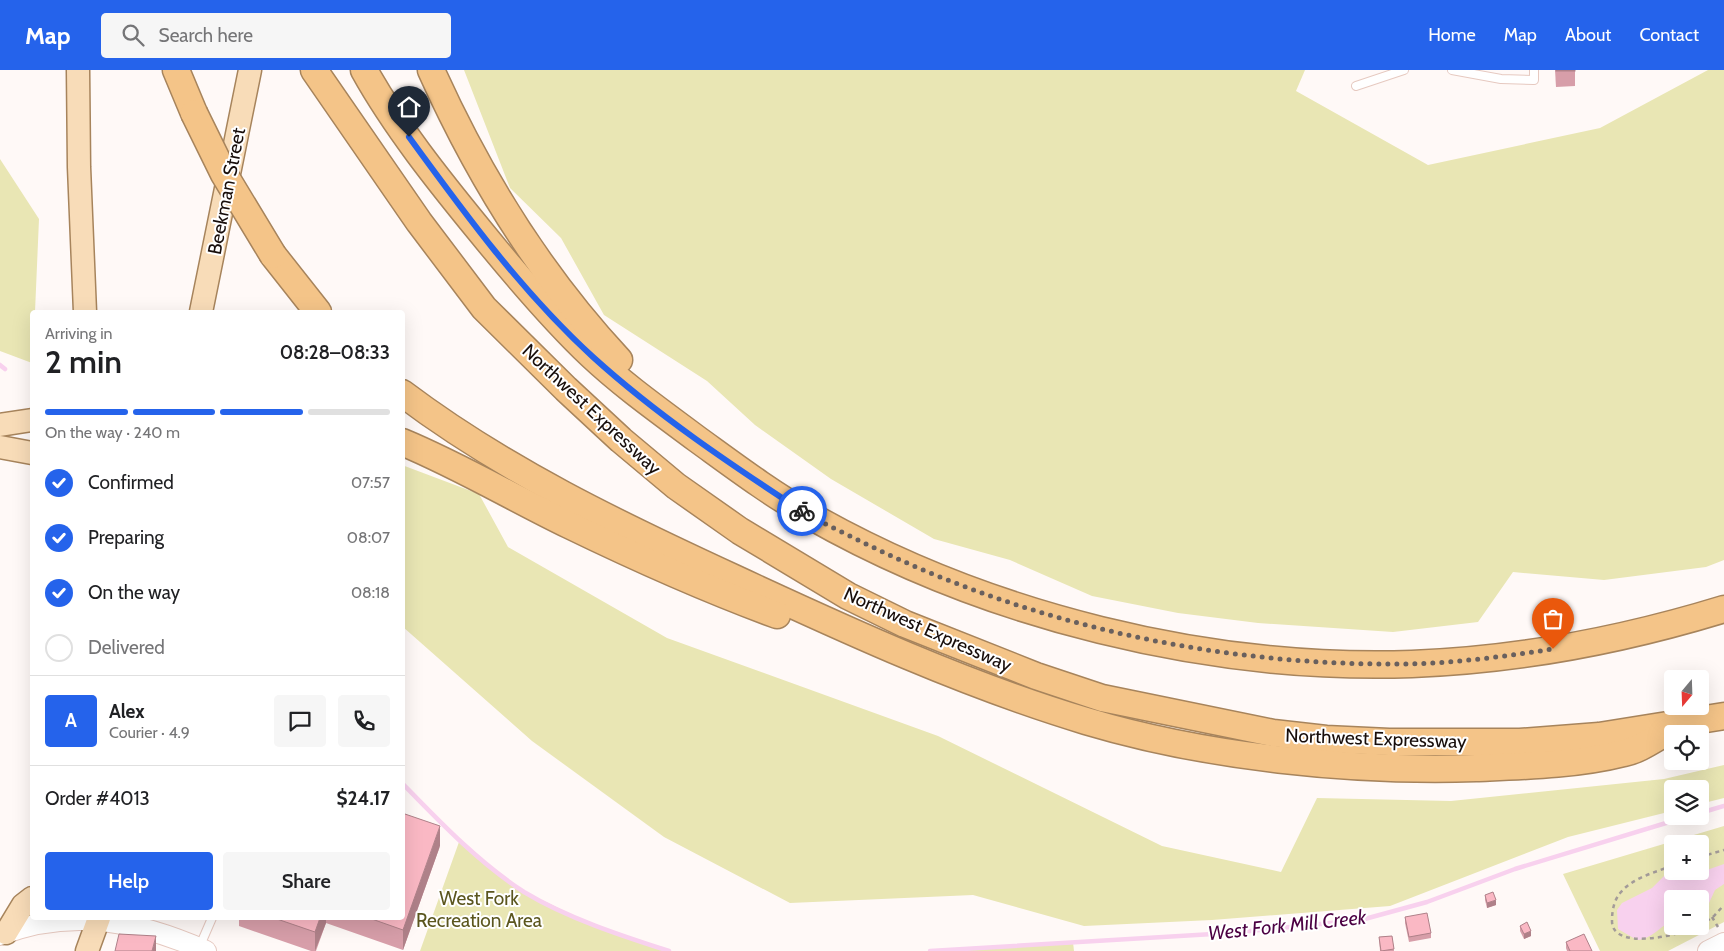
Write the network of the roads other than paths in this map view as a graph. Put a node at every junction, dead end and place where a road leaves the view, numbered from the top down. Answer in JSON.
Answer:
{"nodes":[{"id":1,"x":78,"y":70,"type":"edge"},
{"id":2,"x":176,"y":70,"type":"edge"},
{"id":3,"x":250,"y":70,"type":"edge"},
{"id":4,"x":364,"y":70,"type":"edge"},
{"id":5,"x":431,"y":70,"type":"edge"},
{"id":6,"x":1404,"y":70,"type":"edge"},
{"id":7,"x":1452,"y":70,"type":"edge"},
{"id":8,"x":1534,"y":70,"type":"edge"},
{"id":9,"x":315,"y":71,"type":"edge"},
{"id":10,"x":1356,"y":86,"type":"dead end"},
{"id":11,"x":85,"y":310,"type":"edge"},
{"id":12,"x":201,"y":310,"type":"edge"},
{"id":13,"x":316,"y":310,"type":"edge"},
{"id":14,"x":405,"y":395,"type":"edge"},
{"id":15,"x":30,"y":420,"type":"edge"},
{"id":16,"x":0,"y":426,"type":"edge"},
{"id":17,"x":405,"y":443,"type":"edge"},
{"id":18,"x":0,"y":447,"type":"edge"},
{"id":19,"x":30,"y":453,"type":"edge"},
{"id":20,"x":734,"y":466,"type":"junction"},
{"id":21,"x":1724,"y":610,"type":"edge"},
{"id":22,"x":895,"y":649,"type":"junction"},
{"id":23,"x":1724,"y":716,"type":"edge"},
{"id":24,"x":1684,"y":723,"type":"junction"},
{"id":25,"x":30,"y":900,"type":"edge"},
{"id":26,"x":85,"y":920,"type":"edge"},
{"id":27,"x":99,"y":920,"type":"edge"},
{"id":28,"x":105,"y":920,"type":"edge"},
{"id":29,"x":211,"y":920,"type":"edge"},
{"id":30,"x":3,"y":934,"type":"edge"},
{"id":31,"x":1722,"y":936,"type":"edge"},
{"id":32,"x":203,"y":949,"type":"edge"},
{"id":33,"x":87,"y":951,"type":"edge"},
{"id":34,"x":1708,"y":951,"type":"edge"}],
"edges":[{"from":1,"to":11,"type":"main road"},
{"from":2,"to":13,"type":"highway","bridge":true},
{"from":3,"to":12,"type":"main road","name":"Beekman Street"},
{"from":4,"to":20,"type":"highway","name":"Northwest Expressway"},
{"from":5,"to":20,"type":"highway"},
{"from":6,"to":10,"type":"lane"},
{"from":7,"to":8,"type":"lane"},
{"from":9,"to":24,"type":"highway","name":"Northwest Expressway"},
{"from":14,"to":22,"type":"highway"},
{"from":15,"to":16,"type":"main road"},
{"from":17,"to":22,"type":"highway"},
{"from":18,"to":19,"type":"main road"},
{"from":20,"to":21,"type":"highway","name":"Northwest Expressway"},
{"from":22,"to":24,"type":"highway"},
{"from":23,"to":24,"type":"highway","name":"Northwest Expressway"},
{"from":25,"to":30,"type":"main road"},
{"from":26,"to":30,"type":"street"},
{"from":27,"to":33,"type":"main road"},
{"from":28,"to":32,"type":"street"},
{"from":29,"to":32,"type":"lane"},
{"from":31,"to":34,"type":"street"}]}
